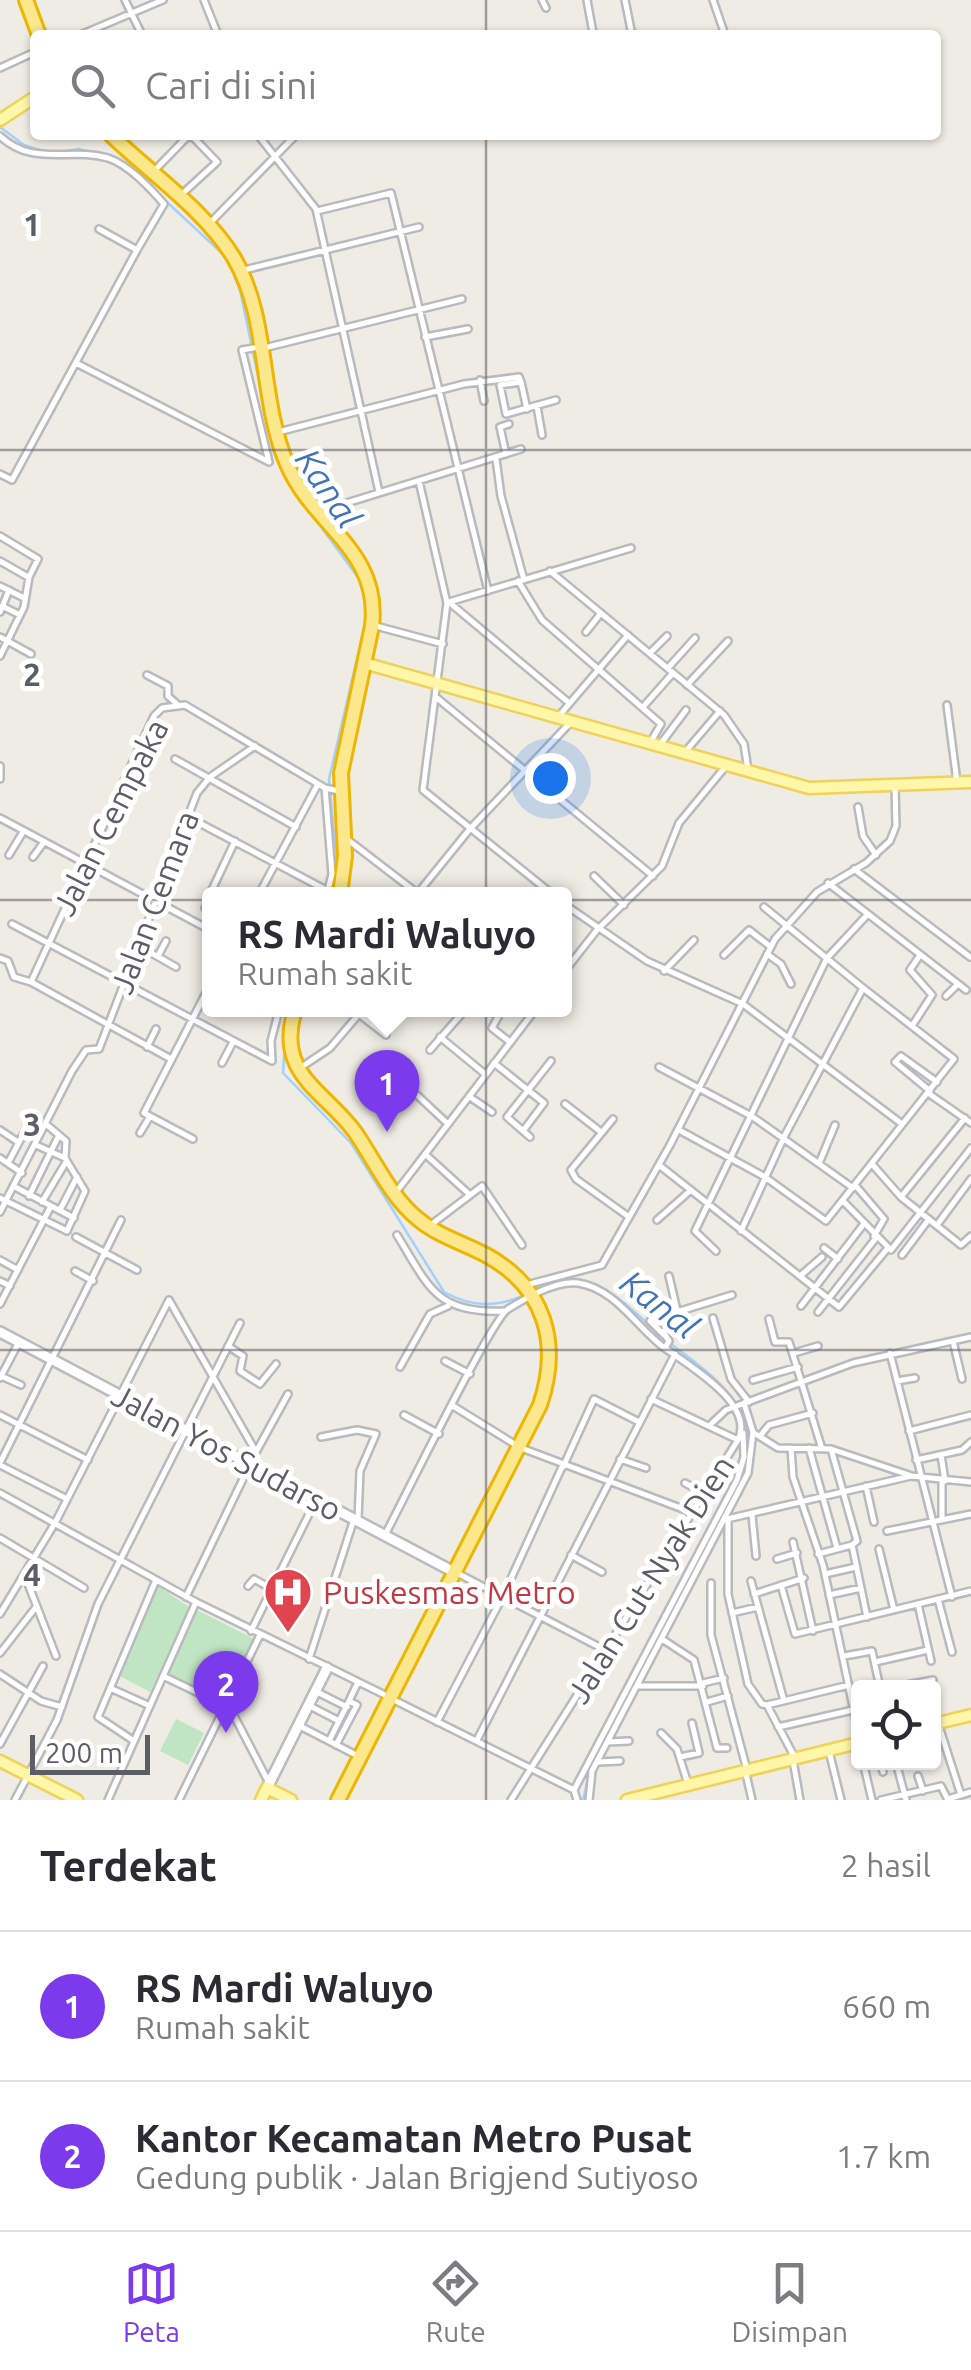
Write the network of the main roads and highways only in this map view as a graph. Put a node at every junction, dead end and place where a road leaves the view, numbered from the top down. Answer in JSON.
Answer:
{"nodes":[{"id":1,"x":28,"y":0,"type":"edge"},
{"id":2,"x":39,"y":30,"type":"edge"},
{"id":3,"x":30,"y":101,"type":"edge"},
{"id":4,"x":1,"y":118,"type":"edge"},
{"id":5,"x":119,"y":140,"type":"edge"},
{"id":6,"x":120,"y":140,"type":"edge"},
{"id":7,"x":262,"y":348,"type":"junction"},
{"id":8,"x":324,"y":515,"type":"junction"},
{"id":9,"x":338,"y":531,"type":"junction"},
{"id":10,"x":366,"y":663,"type":"junction"},
{"id":11,"x":971,"y":782,"type":"edge"},
{"id":12,"x":337,"y":887,"type":"edge"},
{"id":13,"x":337,"y":887,"type":"edge"},
{"id":14,"x":295,"y":1017,"type":"edge"},
{"id":15,"x":296,"y":1017,"type":"edge"},
{"id":16,"x":424,"y":1220,"type":"junction"},
{"id":17,"x":392,"y":1699,"type":"junction"},
{"id":18,"x":971,"y":1714,"type":"edge"},
{"id":19,"x":941,"y":1722,"type":"edge"},
{"id":20,"x":851,"y":1746,"type":"edge"},
{"id":21,"x":0,"y":1762,"type":"edge"},
{"id":22,"x":655,"y":1796,"type":"edge"},
{"id":23,"x":77,"y":1800,"type":"edge"},
{"id":24,"x":260,"y":1800,"type":"edge"},
{"id":25,"x":290,"y":1800,"type":"edge"},
{"id":26,"x":341,"y":1800,"type":"edge"},
{"id":27,"x":627,"y":1800,"type":"edge"}],
"edges":[{"from":1,"to":2,"type":"highway"},
{"from":3,"to":4,"type":"main road"},
{"from":5,"to":7,"type":"highway"},
{"from":6,"to":7,"type":"highway"},
{"from":7,"to":8,"type":"highway"},
{"from":7,"to":8,"type":"highway"},
{"from":8,"to":9,"type":"highway"},
{"from":9,"to":10,"type":"highway"},
{"from":9,"to":10,"type":"highway"},
{"from":10,"to":11,"type":"main road"},
{"from":10,"to":12,"type":"highway"},
{"from":10,"to":13,"type":"highway"},
{"from":14,"to":16,"type":"highway"},
{"from":15,"to":16,"type":"highway"},
{"from":16,"to":17,"type":"highway"},
{"from":17,"to":26,"type":"highway"},
{"from":17,"to":26,"type":"highway"},
{"from":18,"to":19,"type":"main road"},
{"from":20,"to":22,"type":"main road"},
{"from":21,"to":23,"type":"main road"},
{"from":22,"to":27,"type":"main road"},
{"from":24,"to":25,"type":"main road"}]}
